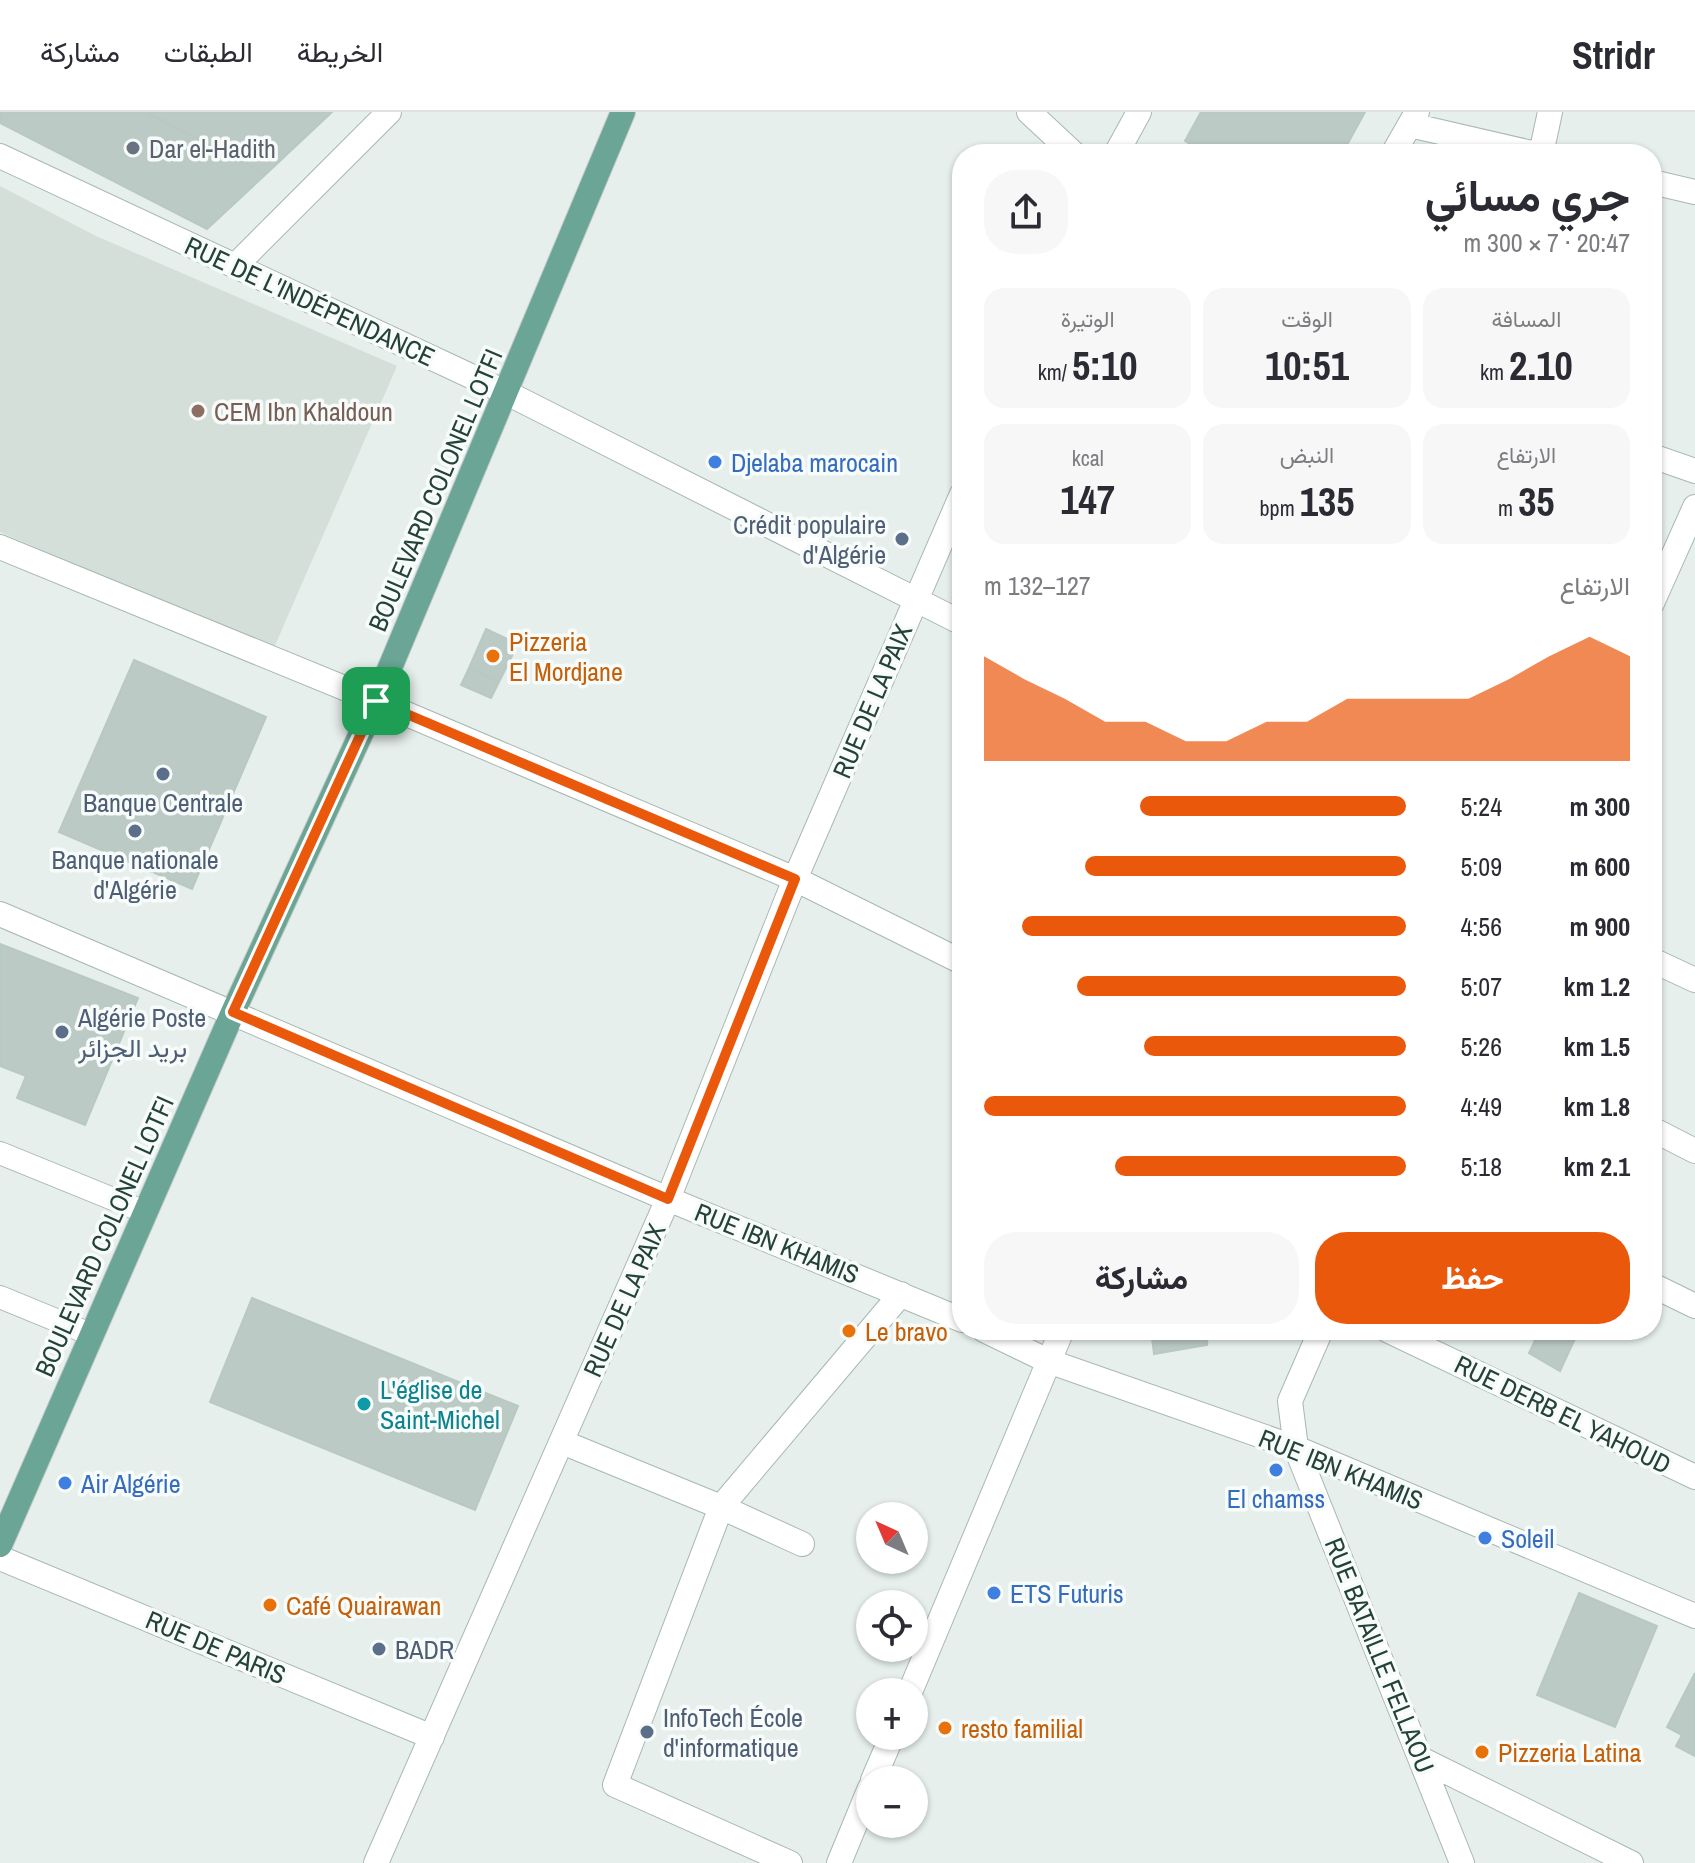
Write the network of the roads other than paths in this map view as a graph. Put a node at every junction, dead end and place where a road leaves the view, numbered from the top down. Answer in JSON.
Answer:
{"nodes":[{"id":1,"x":389,"y":112,"type":"edge"},
{"id":2,"x":623,"y":112,"type":"edge"},
{"id":3,"x":1029,"y":112,"type":"edge"},
{"id":4,"x":1139,"y":112,"type":"edge"},
{"id":5,"x":1550,"y":112,"type":"edge"},
{"id":6,"x":1414,"y":118,"type":"edge"},
{"id":7,"x":1063,"y":144,"type":"edge"},
{"id":8,"x":1121,"y":144,"type":"edge"},
{"id":9,"x":1399,"y":144,"type":"edge"},
{"id":10,"x":1504,"y":144,"type":"edge"},
{"id":11,"x":1541,"y":144,"type":"edge"},
{"id":12,"x":0,"y":156,"type":"edge"},
{"id":13,"x":1662,"y":184,"type":"edge"},
{"id":14,"x":1695,"y":192,"type":"edge"},
{"id":15,"x":235,"y":266,"type":"junction"},
{"id":16,"x":507,"y":393,"type":"junction"},
{"id":17,"x":1662,"y":459,"type":"edge"},
{"id":18,"x":1695,"y":471,"type":"edge"},
{"id":19,"x":1695,"y":507,"type":"edge"},
{"id":20,"x":952,"y":516,"type":"edge"},
{"id":21,"x":2,"y":555,"type":"edge"},
{"id":22,"x":1662,"y":581,"type":"edge"},
{"id":23,"x":915,"y":598,"type":"junction"},
{"id":24,"x":952,"y":618,"type":"edge"},
{"id":25,"x":376,"y":701,"type":"junction"},
{"id":26,"x":795,"y":879,"type":"junction"},
{"id":27,"x":0,"y":914,"type":"edge"},
{"id":28,"x":952,"y":957,"type":"edge"},
{"id":29,"x":1662,"y":965,"type":"edge"},
{"id":30,"x":1695,"y":980,"type":"edge"},
{"id":31,"x":233,"y":1012,"type":"junction"},
{"id":32,"x":1662,"y":1134,"type":"edge"},
{"id":33,"x":1695,"y":1151,"type":"edge"},
{"id":34,"x":2,"y":1154,"type":"edge"},
{"id":35,"x":668,"y":1199,"type":"junction"},
{"id":36,"x":145,"y":1212,"type":"junction"},
{"id":37,"x":1662,"y":1290,"type":"edge"},
{"id":38,"x":901,"y":1294,"type":"junction"},
{"id":39,"x":0,"y":1297,"type":"edge"},
{"id":40,"x":1695,"y":1306,"type":"edge"},
{"id":41,"x":952,"y":1315,"type":"edge"},
{"id":42,"x":90,"y":1334,"type":"junction"},
{"id":43,"x":1005,"y":1340,"type":"edge"},
{"id":44,"x":1057,"y":1340,"type":"edge"},
{"id":45,"x":1317,"y":1340,"type":"edge"},
{"id":46,"x":1408,"y":1340,"type":"edge"},
{"id":47,"x":1048,"y":1361,"type":"junction"},
{"id":48,"x":562,"y":1442,"type":"junction"},
{"id":49,"x":1296,"y":1448,"type":"junction"},
{"id":50,"x":1695,"y":1477,"type":"edge"},
{"id":51,"x":721,"y":1507,"type":"junction"},
{"id":52,"x":802,"y":1544,"type":"dead end"},
{"id":53,"x":0,"y":1545,"type":"edge"},
{"id":54,"x":0,"y":1558,"type":"edge"},
{"id":55,"x":1695,"y":1616,"type":"edge"},
{"id":56,"x":916,"y":1678,"type":"edge"},
{"id":57,"x":432,"y":1737,"type":"junction"},
{"id":58,"x":1423,"y":1760,"type":"junction"},
{"id":59,"x":856,"y":1822,"type":"edge"},
{"id":60,"x":376,"y":1863,"type":"edge"},
{"id":61,"x":790,"y":1863,"type":"edge"},
{"id":62,"x":839,"y":1863,"type":"edge"},
{"id":63,"x":1462,"y":1863,"type":"edge"},
{"id":64,"x":1631,"y":1863,"type":"edge"}],
"edges":[{"from":1,"to":15,"type":"street"},
{"from":2,"to":16,"type":"main road","name":"BOULEVARD COLONEL LOTFI"},
{"from":3,"to":7,"type":"street"},
{"from":4,"to":8,"type":"street"},
{"from":5,"to":11,"type":"street"},
{"from":6,"to":9,"type":"street"},
{"from":6,"to":10,"type":"street"},
{"from":12,"to":15,"type":"street","name":"RUE DE L'INDÉPENDANCE"},
{"from":13,"to":14,"type":"street"},
{"from":15,"to":16,"type":"street","name":"RUE DE L'INDÉPENDANCE"},
{"from":16,"to":23,"type":"street","name":"RUE DE L'INDÉPENDANCE"},
{"from":16,"to":25,"type":"main road","name":"BOULEVARD COLONEL LOTFI"},
{"from":17,"to":18,"type":"street"},
{"from":19,"to":22,"type":"street"},
{"from":20,"to":23,"type":"street","name":"RUE DE LA PAIX"},
{"from":21,"to":25,"type":"street"},
{"from":23,"to":24,"type":"street","name":"RUE DE L'INDÉPENDANCE"},
{"from":23,"to":26,"type":"street","name":"RUE DE LA PAIX"},
{"from":25,"to":26,"type":"street"},
{"from":25,"to":31,"type":"main road","name":"BOULEVARD COLONEL LOTFI"},
{"from":26,"to":28,"type":"street"},
{"from":26,"to":35,"type":"street","name":"RUE DE LA PAIX"},
{"from":27,"to":31,"type":"street","name":"RUE IBN KHAMIS"},
{"from":29,"to":30,"type":"street"},
{"from":31,"to":35,"type":"street","name":"RUE IBN KHAMIS"},
{"from":31,"to":36,"type":"main road","name":"BOULEVARD COLONEL LOTFI"},
{"from":32,"to":33,"type":"street"},
{"from":34,"to":36,"type":"lane"},
{"from":35,"to":38,"type":"street","name":"RUE IBN KHAMIS"},
{"from":35,"to":48,"type":"street","name":"RUE DE LA PAIX"},
{"from":36,"to":42,"type":"main road","name":"BOULEVARD COLONEL LOTFI"},
{"from":37,"to":40,"type":"street"},
{"from":38,"to":41,"type":"street","name":"RUE IBN KHAMIS"},
{"from":38,"to":51,"type":"street"},
{"from":39,"to":42,"type":"lane"},
{"from":42,"to":53,"type":"main road","name":"BOULEVARD COLONEL LOTFI"},
{"from":43,"to":47,"type":"street","name":"RUE IBN KHAMIS"},
{"from":44,"to":47,"type":"street"},
{"from":45,"to":49,"type":"street","name":"RUE BATAILLE FELLAOU"},
{"from":46,"to":50,"type":"street","name":"RUE DERB EL YAHOUD"},
{"from":47,"to":49,"type":"street","name":"RUE IBN KHAMIS"},
{"from":47,"to":56,"type":"street"},
{"from":48,"to":51,"type":"street"},
{"from":48,"to":57,"type":"street","name":"RUE DE LA PAIX"},
{"from":49,"to":55,"type":"street","name":"RUE IBN KHAMIS"},
{"from":49,"to":58,"type":"street","name":"RUE BATAILLE FELLAOU"},
{"from":51,"to":52,"type":"street"},
{"from":51,"to":61,"type":"street"},
{"from":54,"to":57,"type":"street","name":"RUE DE PARIS"},
{"from":57,"to":60,"type":"street","name":"RUE DE LA PAIX"},
{"from":58,"to":63,"type":"street","name":"RUE BATAILLE FELLAOU"},
{"from":58,"to":64,"type":"street"},
{"from":59,"to":62,"type":"street"}]}
